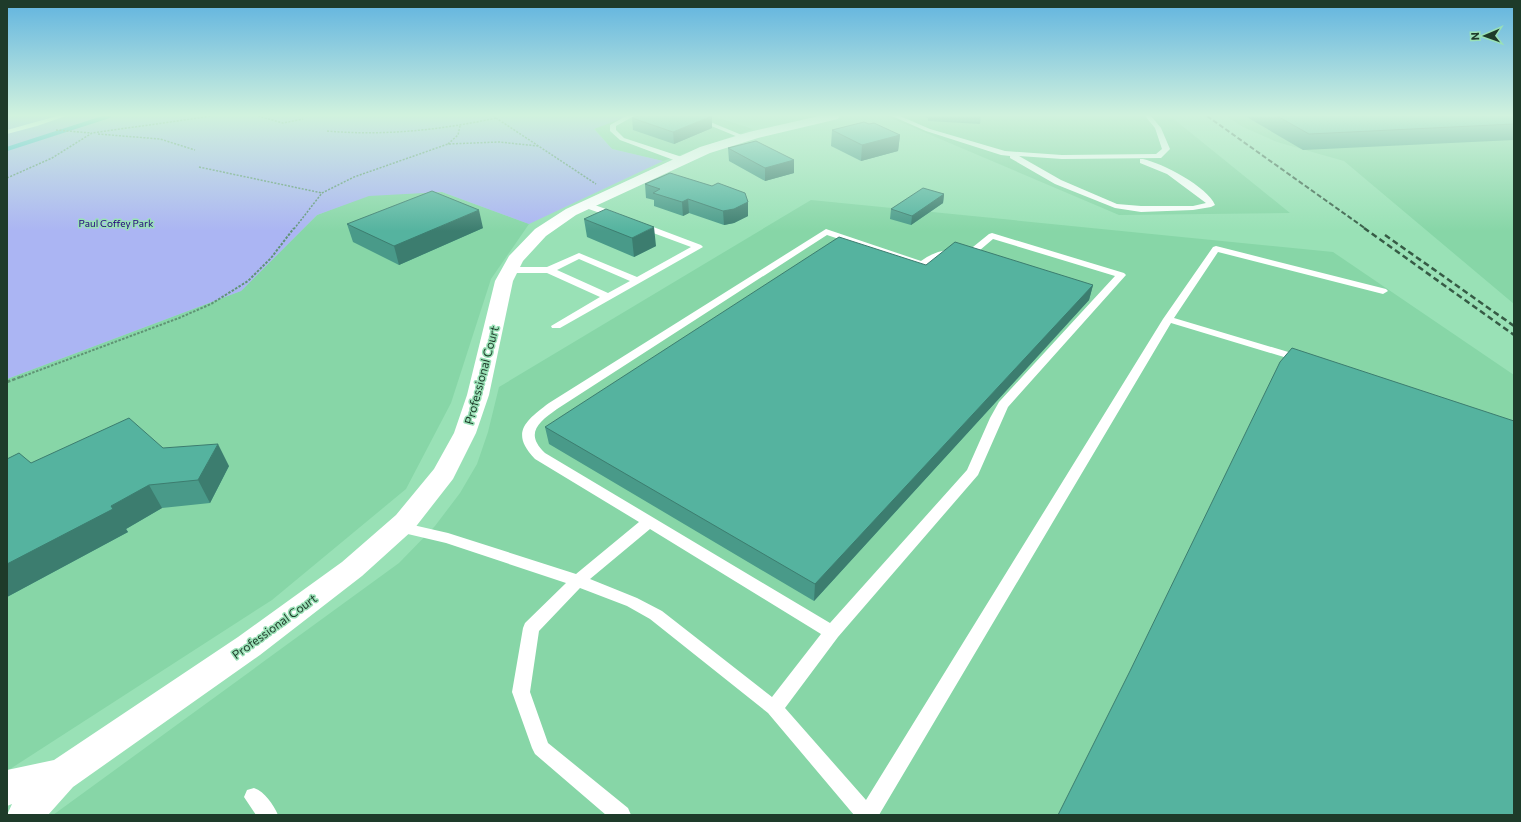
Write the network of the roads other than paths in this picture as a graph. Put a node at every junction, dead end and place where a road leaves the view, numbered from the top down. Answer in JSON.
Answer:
{"nodes":[{"id":1,"x":666,"y":154,"type":"edge"},
{"id":2,"x":695,"y":154,"type":"edge"},
{"id":3,"x":1011,"y":154,"type":"edge"},
{"id":4,"x":1017,"y":154,"type":"edge"},
{"id":5,"x":1160,"y":154,"type":"edge"},
{"id":6,"x":1122,"y":157,"type":"junction"},
{"id":7,"x":682,"y":160,"type":"junction"},
{"id":8,"x":586,"y":205,"type":"junction"},
{"id":9,"x":508,"y":270,"type":"junction"},
{"id":10,"x":549,"y":270,"type":"junction"},
{"id":11,"x":637,"y":280,"type":"junction"},
{"id":12,"x":1383,"y":291,"type":"dead end"},
{"id":13,"x":608,"y":297,"type":"junction"},
{"id":14,"x":1168,"y":319,"type":"junction"},
{"id":15,"x":556,"y":326,"type":"dead end"},
{"id":16,"x":1312,"y":363,"type":"edge"},
{"id":17,"x":649,"y":522,"type":"junction"},
{"id":18,"x":400,"y":527,"type":"junction"},
{"id":19,"x":578,"y":582,"type":"junction"},
{"id":20,"x":832,"y":632,"type":"junction"},
{"id":21,"x":774,"y":708,"type":"junction"},
{"id":22,"x":61,"y":775,"type":"junction"},
{"id":23,"x":7,"y":789,"type":"edge"},
{"id":24,"x":254,"y":797,"type":"dead end"},
{"id":25,"x":26,"y":815,"type":"edge"},
{"id":26,"x":268,"y":815,"type":"edge"},
{"id":27,"x":621,"y":815,"type":"edge"},
{"id":28,"x":868,"y":815,"type":"edge"}],
"edges":[{"from":1,"to":7,"type":"lane"},
{"from":2,"to":7,"type":"street","name":"Professional Court"},
{"from":3,"to":6,"type":"lane"},
{"from":4,"to":6,"type":"lane"},
{"from":5,"to":6,"type":"lane"},
{"from":7,"to":8,"type":"street","name":"Professional Court"},
{"from":8,"to":9,"type":"street","name":"Professional Court"},
{"from":8,"to":11,"type":"lane"},
{"from":9,"to":10,"type":"lane"},
{"from":9,"to":18,"type":"street","name":"Professional Court"},
{"from":10,"to":11,"type":"lane"},
{"from":10,"to":13,"type":"lane"},
{"from":11,"to":13,"type":"lane"},
{"from":12,"to":14,"type":"lane"},
{"from":13,"to":15,"type":"lane"},
{"from":14,"to":16,"type":"lane"},
{"from":14,"to":28,"type":"lane"},
{"from":17,"to":19,"type":"lane"},
{"from":17,"to":20,"type":"lane"},
{"from":17,"to":20,"type":"lane"},
{"from":18,"to":19,"type":"lane"},
{"from":18,"to":22,"type":"street","name":"Professional Court"},
{"from":19,"to":21,"type":"lane"},
{"from":19,"to":27,"type":"lane"},
{"from":20,"to":21,"type":"lane"},
{"from":21,"to":28,"type":"lane"},
{"from":22,"to":23,"type":"street","name":"Professional Court"},
{"from":22,"to":25,"type":"street","name":"Professional Court"},
{"from":24,"to":26,"type":"lane"}]}
